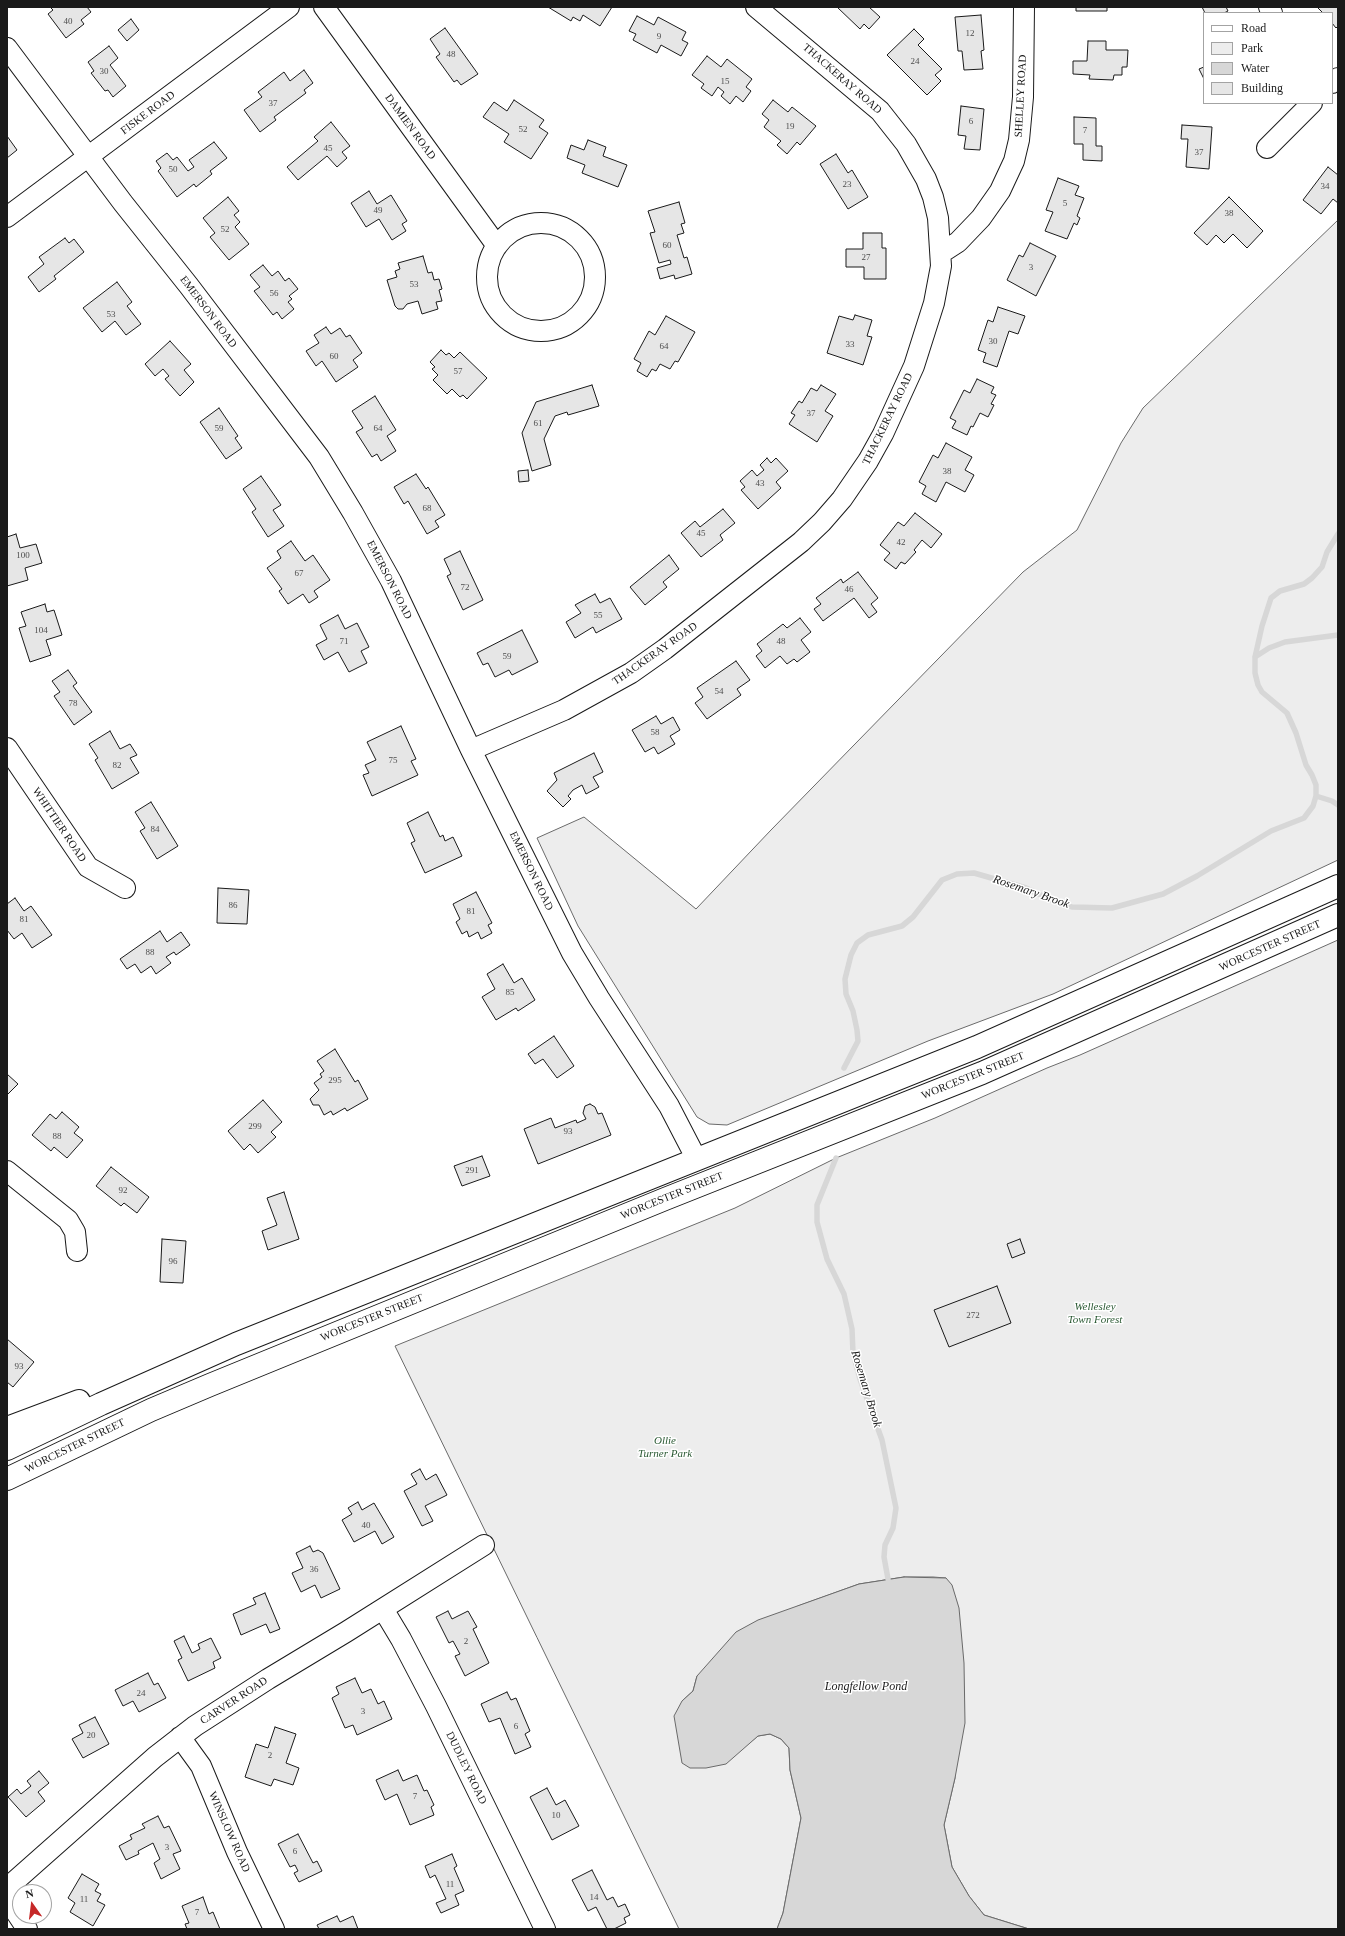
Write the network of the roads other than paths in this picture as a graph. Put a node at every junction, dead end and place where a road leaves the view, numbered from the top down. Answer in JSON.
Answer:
{"nodes":[{"id":1,"x":289,"y":7,"type":"edge"},
{"id":2,"x":324,"y":7,"type":"edge"},
{"id":3,"x":756,"y":7,"type":"edge"},
{"id":4,"x":1024,"y":7,"type":"edge"},
{"id":5,"x":7,"y":48,"type":"edge"},
{"id":6,"x":1311,"y":104,"type":"edge"},
{"id":7,"x":1267,"y":148,"type":"dead end"},
{"id":8,"x":89,"y":157,"type":"junction"},
{"id":9,"x":7,"y":218,"type":"edge"},
{"id":10,"x":497,"y":246,"type":"junction"},
{"id":11,"x":941,"y":253,"type":"junction"},
{"id":12,"x":7,"y":748,"type":"edge"},
{"id":13,"x":471,"y":750,"type":"junction"},
{"id":14,"x":1338,"y":886,"type":"edge"},
{"id":15,"x":125,"y":888,"type":"dead end"},
{"id":16,"x":1338,"y":915,"type":"edge"},
{"id":17,"x":696,"y":1158,"type":"junction"},
{"id":18,"x":7,"y":1170,"type":"edge"},
{"id":19,"x":77,"y":1251,"type":"dead end"},
{"id":20,"x":236,"y":1344,"type":"junction"},
{"id":21,"x":7,"y":1428,"type":"edge"},
{"id":22,"x":7,"y":1449,"type":"edge"},
{"id":23,"x":7,"y":1479,"type":"edge"},
{"id":24,"x":484,"y":1545,"type":"dead end"},
{"id":25,"x":383,"y":1609,"type":"junction"},
{"id":26,"x":180,"y":1737,"type":"junction"},
{"id":27,"x":7,"y":1888,"type":"edge"},
{"id":28,"x":7,"y":1899,"type":"edge"},
{"id":29,"x":27,"y":1929,"type":"edge"},
{"id":30,"x":274,"y":1929,"type":"edge"},
{"id":31,"x":545,"y":1929,"type":"edge"}],
"edges":[{"from":1,"to":8,"type":"street","name":"FISKE ROAD"},
{"from":2,"to":10,"type":"street","name":"DAMIEN ROAD"},
{"from":3,"to":11,"type":"street","name":"THACKERAY ROAD"},
{"from":4,"to":11,"type":"street","name":"SHELLEY ROAD"},
{"from":5,"to":8,"type":"street","name":"EMERSON ROAD"},
{"from":6,"to":7,"type":"street"},
{"from":8,"to":9,"type":"street","name":"FISKE ROAD"},
{"from":8,"to":13,"type":"street","name":"EMERSON ROAD"},
{"from":10,"to":10,"type":"street"},
{"from":11,"to":13,"type":"street","name":"THACKERAY ROAD"},
{"from":12,"to":15,"type":"street","name":"WHITTIER ROAD"},
{"from":13,"to":17,"type":"street","name":"EMERSON ROAD"},
{"from":14,"to":17,"type":"highway"},
{"from":16,"to":23,"type":"highway","name":"WORCESTER STREET"},
{"from":17,"to":20,"type":"highway"},
{"from":18,"to":19,"type":"street"},
{"from":20,"to":21,"type":"highway"},
{"from":20,"to":22,"type":"highway"},
{"from":24,"to":25,"type":"street","name":"CARVER ROAD"},
{"from":25,"to":26,"type":"street","name":"CARVER ROAD"},
{"from":25,"to":31,"type":"street","name":"DUDLEY ROAD"},
{"from":26,"to":27,"type":"street","name":"CARVER ROAD"},
{"from":26,"to":30,"type":"street","name":"WINSLOW ROAD"},
{"from":28,"to":29,"type":"street"}]}
